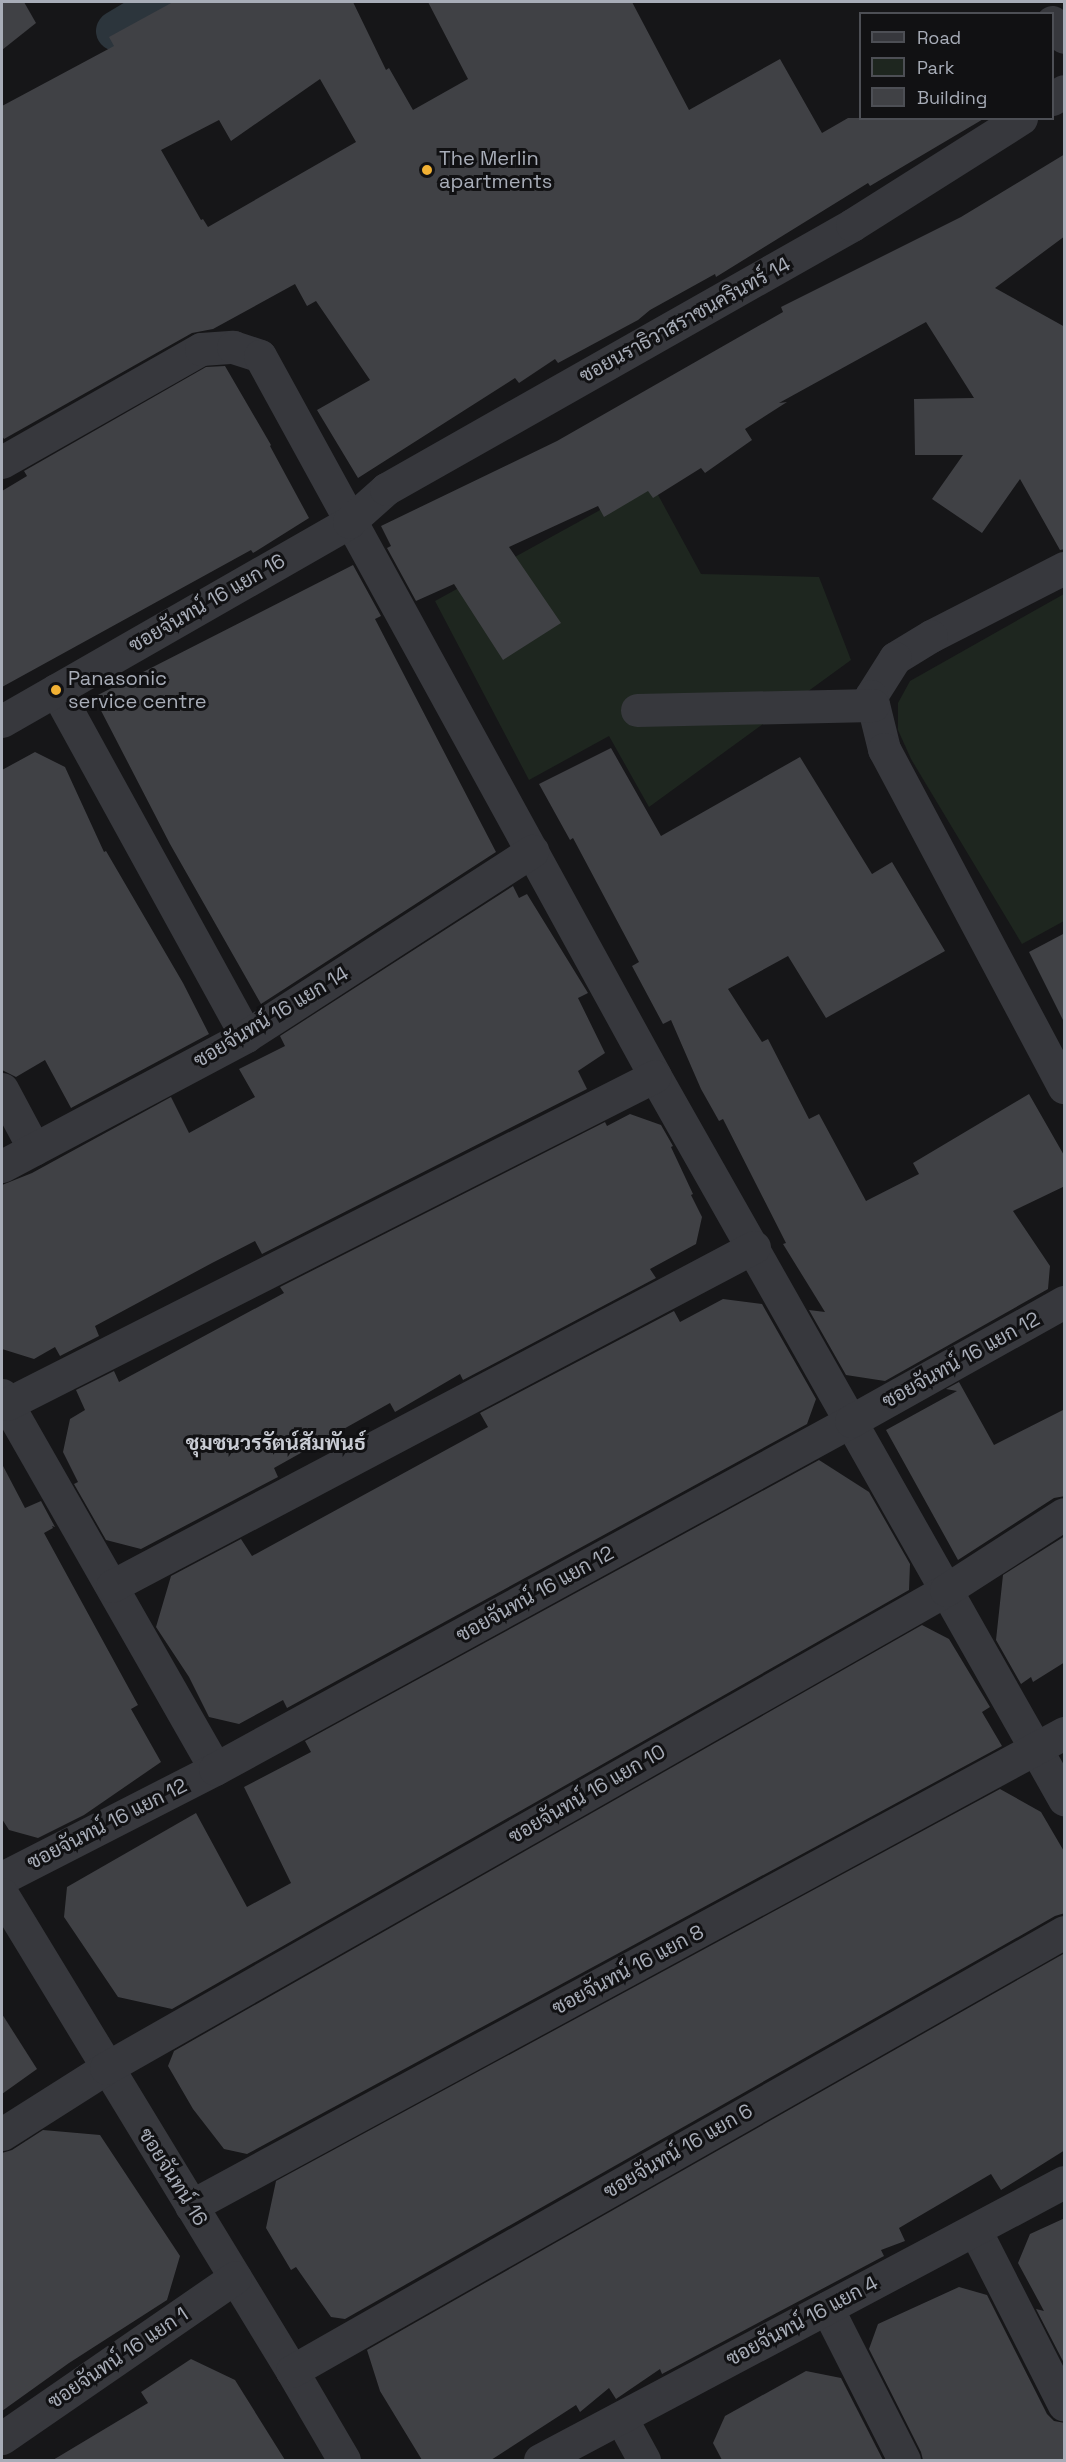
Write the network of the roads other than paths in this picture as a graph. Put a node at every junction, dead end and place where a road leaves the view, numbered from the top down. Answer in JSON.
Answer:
{"nodes":[{"id":1,"x":1054,"y":23,"type":"edge"},
{"id":2,"x":1065,"y":37,"type":"edge"},
{"id":3,"x":1018,"y":120,"type":"edge"},
{"id":4,"x":2,"y":462,"type":"edge"},
{"id":5,"x":349,"y":522,"type":"junction"},
{"id":6,"x":1065,"y":568,"type":"edge"},
{"id":7,"x":56,"y":690,"type":"junction"},
{"id":8,"x":873,"y":705,"type":"junction"},
{"id":9,"x":637,"y":710,"type":"dead end"},
{"id":10,"x":2,"y":721,"type":"edge"},
{"id":11,"x":532,"y":851,"type":"junction"},
{"id":12,"x":246,"y":1036,"type":"junction"},
{"id":13,"x":655,"y":1077,"type":"junction"},
{"id":14,"x":1065,"y":1087,"type":"edge"},
{"id":15,"x":2,"y":1089,"type":"edge"},
{"id":16,"x":34,"y":1149,"type":"junction"},
{"id":17,"x":2,"y":1166,"type":"edge"},
{"id":18,"x":754,"y":1247,"type":"junction"},
{"id":19,"x":1065,"y":1302,"type":"edge"},
{"id":20,"x":4,"y":1400,"type":"edge"},
{"id":21,"x":851,"y":1421,"type":"junction"},
{"id":22,"x":1065,"y":1514,"type":"edge"},
{"id":23,"x":112,"y":1586,"type":"junction"},
{"id":24,"x":946,"y":1590,"type":"junction"},
{"id":25,"x":1065,"y":1733,"type":"edge"},
{"id":26,"x":1036,"y":1749,"type":"junction"},
{"id":27,"x":215,"y":1769,"type":"junction"},
{"id":28,"x":1065,"y":1799,"type":"edge"},
{"id":29,"x":2,"y":1878,"type":"edge"},
{"id":30,"x":2,"y":1894,"type":"edge"},
{"id":31,"x":1065,"y":1932,"type":"edge"},
{"id":32,"x":106,"y":2068,"type":"junction"},
{"id":33,"x":2,"y":2134,"type":"edge"},
{"id":34,"x":1065,"y":2182,"type":"edge"},
{"id":35,"x":191,"y":2206,"type":"junction"},
{"id":36,"x":975,"y":2230,"type":"junction"},
{"id":37,"x":235,"y":2277,"type":"junction"},
{"id":38,"x":827,"y":2308,"type":"junction"},
{"id":39,"x":292,"y":2371,"type":"junction"},
{"id":40,"x":1065,"y":2405,"type":"edge"},
{"id":41,"x":621,"y":2418,"type":"junction"},
{"id":42,"x":2,"y":2438,"type":"edge"},
{"id":43,"x":344,"y":2460,"type":"edge"},
{"id":44,"x":540,"y":2460,"type":"edge"},
{"id":45,"x":644,"y":2460,"type":"edge"},
{"id":46,"x":904,"y":2460,"type":"edge"}],
"edges":[{"from":1,"to":2,"type":"street"},
{"from":3,"to":5,"type":"street","name":"ซอยนราธิวาสราชนครินทร์ 14"},
{"from":4,"to":5,"type":"street"},
{"from":5,"to":7,"type":"street","name":"ซอยจันทน์ 16 แยก 16"},
{"from":5,"to":11,"type":"street"},
{"from":6,"to":8,"type":"street"},
{"from":7,"to":10,"type":"street","name":"ซอยจันทน์ 16 แยก 16"},
{"from":7,"to":12,"type":"street"},
{"from":8,"to":9,"type":"street"},
{"from":8,"to":14,"type":"street"},
{"from":11,"to":12,"type":"street","name":"ซอยจันทน์ 16 แยก 14"},
{"from":11,"to":13,"type":"street"},
{"from":12,"to":16,"type":"street","name":"ซอยจันทน์ 16 แยก 14"},
{"from":13,"to":18,"type":"street"},
{"from":13,"to":20,"type":"street"},
{"from":15,"to":16,"type":"street"},
{"from":16,"to":17,"type":"street","name":"ซอยจันทน์ 16 แยก 14"},
{"from":18,"to":21,"type":"street"},
{"from":18,"to":23,"type":"street"},
{"from":19,"to":21,"type":"street","name":"ซอยจันทน์ 16 แยก 12"},
{"from":20,"to":23,"type":"street"},
{"from":21,"to":24,"type":"street"},
{"from":21,"to":27,"type":"street","name":"ซอยจันทน์ 16 แยก 12"},
{"from":22,"to":24,"type":"street","name":"ซอยจันทน์ 16 แยก 10"},
{"from":23,"to":27,"type":"street"},
{"from":24,"to":26,"type":"street"},
{"from":24,"to":32,"type":"street","name":"ซอยจันทน์ 16 แยก 10"},
{"from":25,"to":26,"type":"street","name":"ซอยจันทน์ 16 แยก 8"},
{"from":26,"to":28,"type":"street"},
{"from":26,"to":35,"type":"street","name":"ซอยจันทน์ 16 แยก 8"},
{"from":27,"to":29,"type":"street","name":"ซอยจันทน์ 16 แยก 12"},
{"from":30,"to":32,"type":"street","name":"ซอยจันทน์ 16"},
{"from":31,"to":39,"type":"street","name":"ซอยจันทน์ 16 แยก 6"},
{"from":32,"to":33,"type":"street","name":"ซอยจันทน์ 16 แยก 10"},
{"from":32,"to":35,"type":"street","name":"ซอยจันทน์ 16"},
{"from":34,"to":36,"type":"street","name":"ซอยจันทน์ 16 แยก 4"},
{"from":35,"to":37,"type":"street","name":"ซอยจันทน์ 16"},
{"from":36,"to":38,"type":"street","name":"ซอยจันทน์ 16 แยก 4"},
{"from":36,"to":40,"type":"street"},
{"from":37,"to":39,"type":"street","name":"ซอยจันทน์ 16"},
{"from":37,"to":42,"type":"street","name":"ซอยจันทน์ 16 แยก 1"},
{"from":38,"to":41,"type":"street","name":"ซอยจันทน์ 16 แยก 4"},
{"from":38,"to":46,"type":"street"},
{"from":39,"to":43,"type":"street","name":"ซอยจันทน์ 16"},
{"from":41,"to":44,"type":"street","name":"ซอยจันทน์ 16 แยก 4"},
{"from":41,"to":45,"type":"street"}]}
